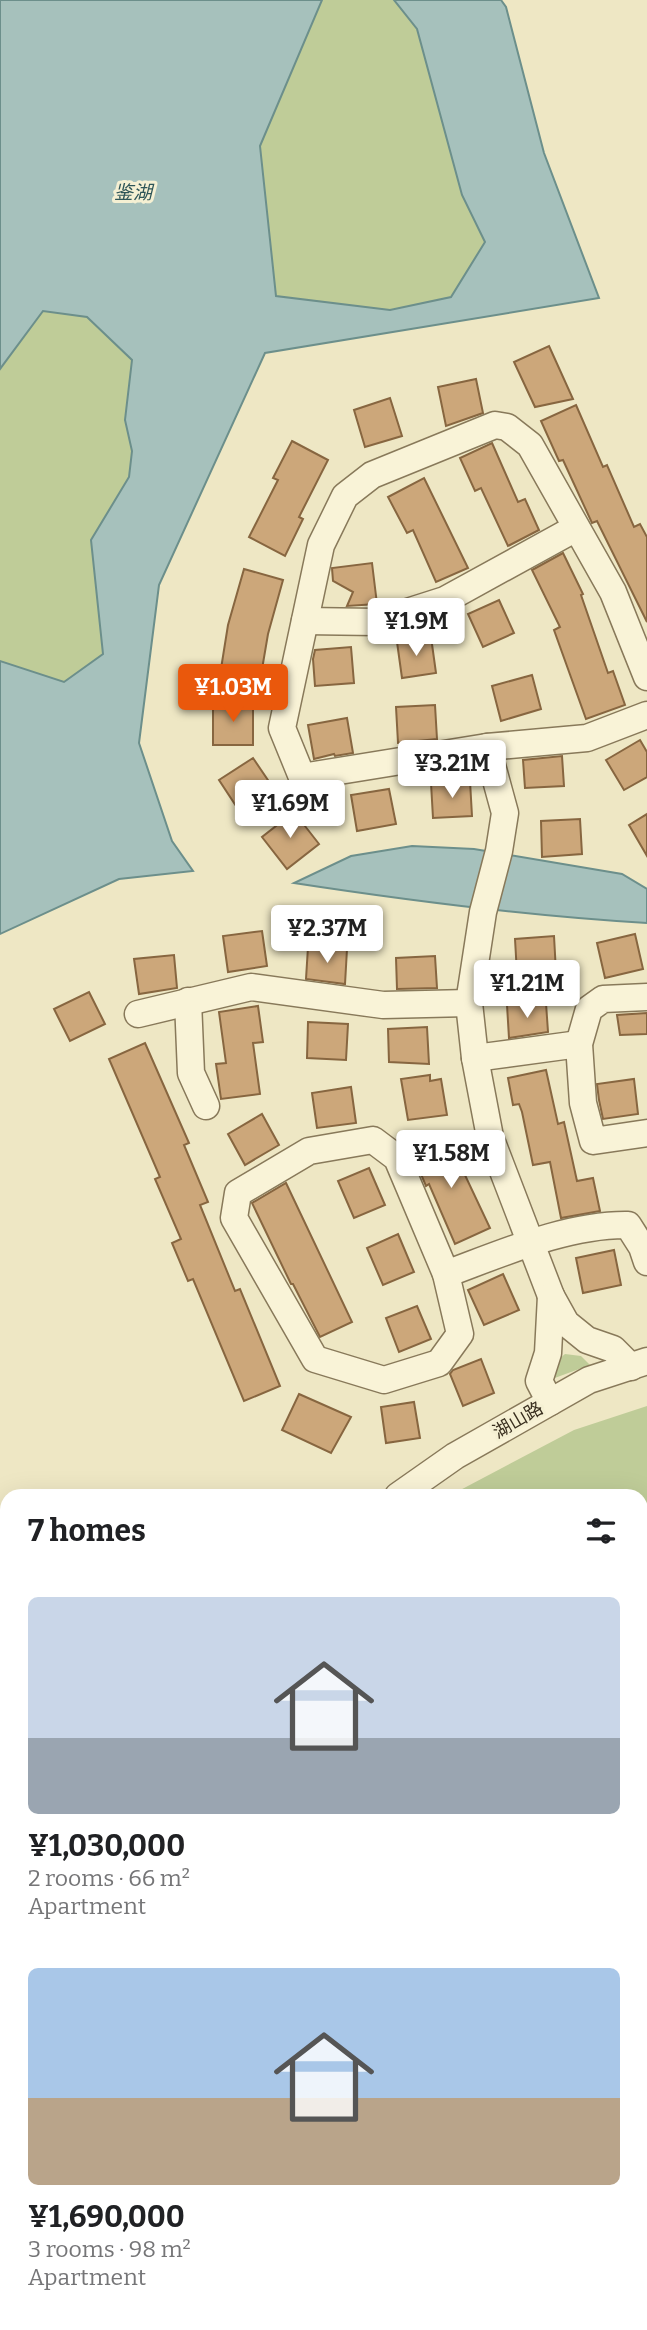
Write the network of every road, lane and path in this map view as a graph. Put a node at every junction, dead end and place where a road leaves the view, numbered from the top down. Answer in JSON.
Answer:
{"nodes":[{"id":1,"x":576,"y":528,"type":"junction"},
{"id":2,"x":305,"y":621,"type":"junction"},
{"id":3,"x":647,"y":677,"type":"edge"},
{"id":4,"x":647,"y":715,"type":"edge"},
{"id":5,"x":487,"y":747,"type":"junction"},
{"id":6,"x":647,"y":997,"type":"edge"},
{"id":7,"x":188,"y":1001,"type":"junction"},
{"id":8,"x":469,"y":1003,"type":"junction"},
{"id":9,"x":138,"y":1014,"type":"dead end"},
{"id":10,"x":579,"y":1044,"type":"junction"},
{"id":11,"x":475,"y":1058,"type":"junction"},
{"id":12,"x":206,"y":1105,"type":"dead end"},
{"id":13,"x":647,"y":1133,"type":"edge"},
{"id":14,"x":530,"y":1244,"type":"junction"},
{"id":15,"x":647,"y":1262,"type":"edge"},
{"id":16,"x":446,"y":1273,"type":"junction"},
{"id":17,"x":551,"y":1296,"type":"junction"},
{"id":18,"x":639,"y":1364,"type":"edge"},
{"id":19,"x":550,"y":1402,"type":"junction"},
{"id":20,"x":408,"y":1489,"type":"edge"}],
"edges":[{"from":1,"to":2,"type":"street"},
{"from":1,"to":2,"type":"street"},
{"from":1,"to":3,"type":"street"},
{"from":2,"to":5,"type":"street"},
{"from":4,"to":5,"type":"street"},
{"from":5,"to":8,"type":"street"},
{"from":6,"to":10,"type":"street"},
{"from":7,"to":8,"type":"street"},
{"from":7,"to":9,"type":"street"},
{"from":7,"to":12,"type":"street"},
{"from":8,"to":11,"type":"street"},
{"from":10,"to":11,"type":"street"},
{"from":10,"to":13,"type":"street"},
{"from":11,"to":14,"type":"street"},
{"from":14,"to":15,"type":"street"},
{"from":14,"to":16,"type":"street"},
{"from":14,"to":17,"type":"street"},
{"from":16,"to":16,"type":"street"},
{"from":17,"to":18,"type":"street"},
{"from":17,"to":19,"type":"street"},
{"from":18,"to":19,"type":"street","name":"湖山路"},
{"from":19,"to":20,"type":"street","name":"湖山路"}]}
